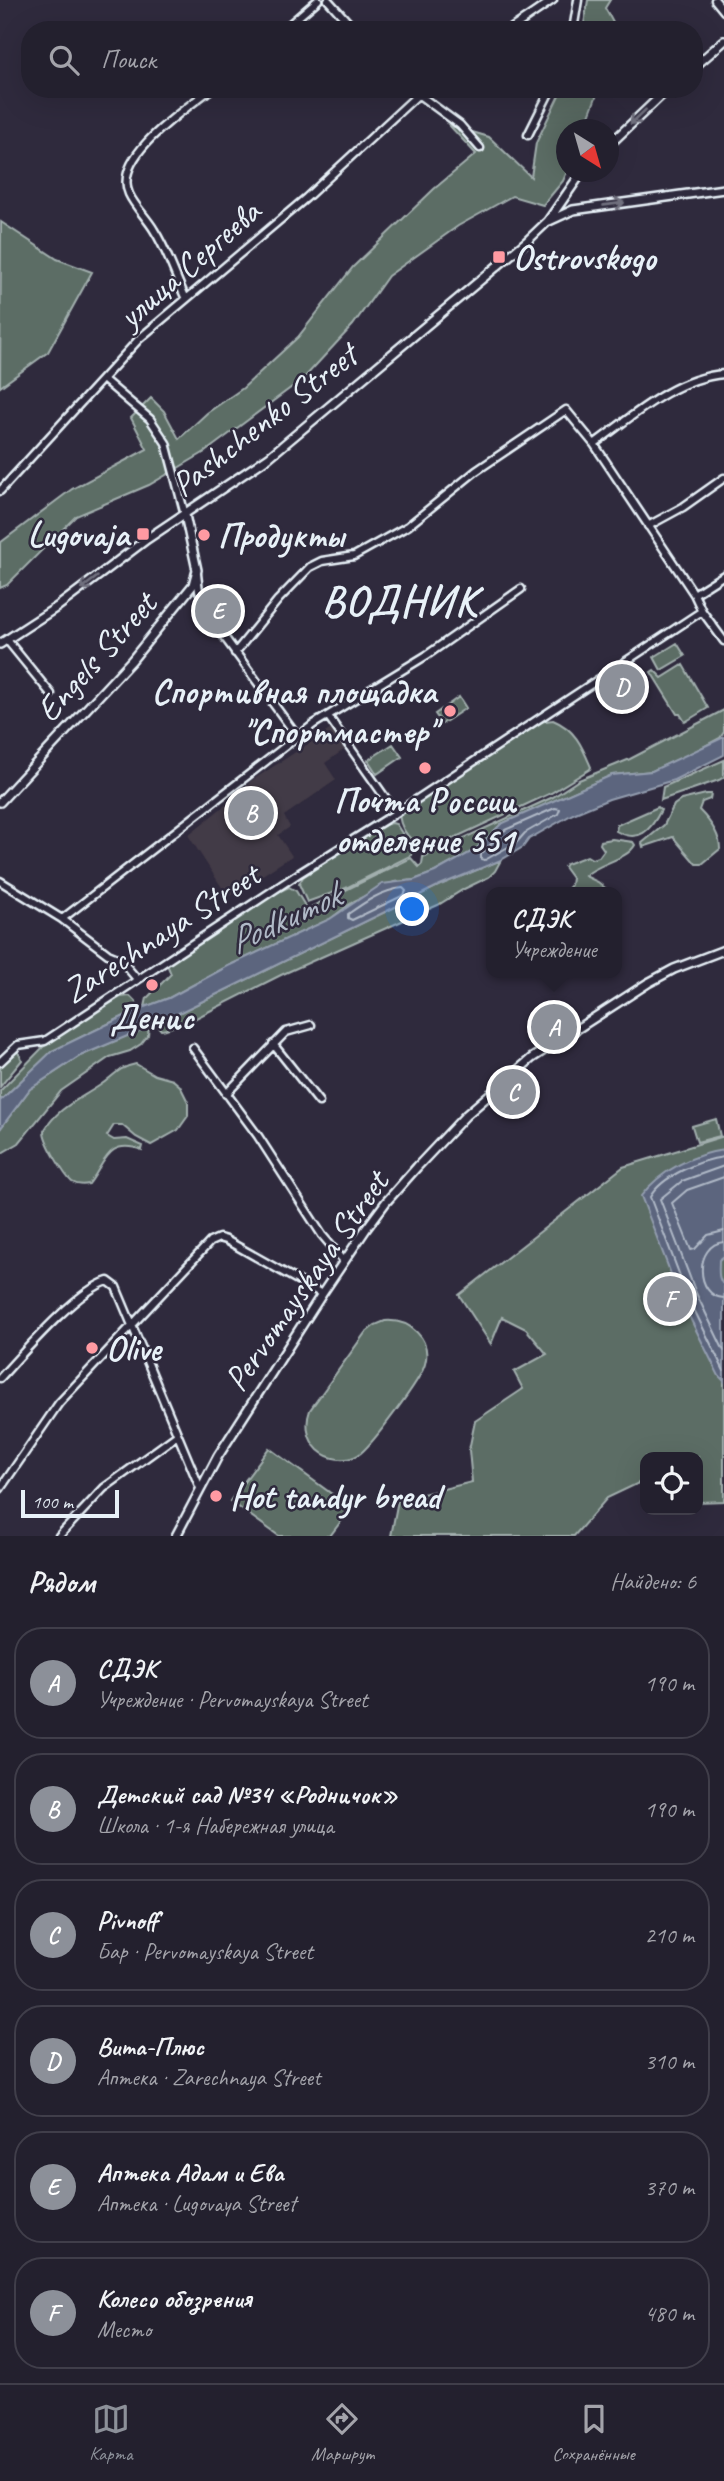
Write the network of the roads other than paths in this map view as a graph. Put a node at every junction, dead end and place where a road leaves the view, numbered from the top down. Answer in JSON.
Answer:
{"nodes":[{"id":1,"x":318,"y":0,"type":"edge"},
{"id":2,"x":328,"y":0,"type":"edge"},
{"id":3,"x":553,"y":0,"type":"edge"},
{"id":4,"x":578,"y":0,"type":"edge"},
{"id":5,"x":715,"y":0,"type":"edge"},
{"id":6,"x":724,"y":11,"type":"edge"},
{"id":7,"x":294,"y":21,"type":"edge"},
{"id":8,"x":347,"y":21,"type":"edge"},
{"id":9,"x":522,"y":21,"type":"edge"},
{"id":10,"x":574,"y":21,"type":"edge"},
{"id":11,"x":724,"y":41,"type":"edge"},
{"id":12,"x":703,"y":58,"type":"edge"},
{"id":13,"x":199,"y":98,"type":"edge"},
{"id":14,"x":408,"y":98,"type":"edge"},
{"id":15,"x":422,"y":98,"type":"edge"},
{"id":16,"x":546,"y":98,"type":"edge"},
{"id":17,"x":659,"y":98,"type":"edge"},
{"id":18,"x":528,"y":135,"type":"dead end"},
{"id":19,"x":619,"y":136,"type":"edge"},
{"id":20,"x":480,"y":148,"type":"dead end"},
{"id":21,"x":575,"y":182,"type":"edge"},
{"id":22,"x":724,"y":189,"type":"edge"},
{"id":23,"x":548,"y":221,"type":"junction"},
{"id":24,"x":186,"y":299,"type":"junction"},
{"id":25,"x":724,"y":374,"type":"edge"},
{"id":26,"x":103,"y":380,"type":"junction"},
{"id":27,"x":594,"y":444,"type":"junction"},
{"id":28,"x":724,"y":478,"type":"edge"},
{"id":29,"x":0,"y":491,"type":"edge"},
{"id":30,"x":185,"y":515,"type":"junction"},
{"id":31,"x":648,"y":526,"type":"junction"},
{"id":32,"x":197,"y":574,"type":"junction"},
{"id":33,"x":724,"y":575,"type":"edge"},
{"id":34,"x":521,"y":589,"type":"dead end"},
{"id":35,"x":694,"y":594,"type":"junction"},
{"id":36,"x":200,"y":595,"type":"junction"},
{"id":37,"x":184,"y":598,"type":"junction"},
{"id":38,"x":702,"y":611,"type":"junction"},
{"id":39,"x":723,"y":637,"type":"edge"},
{"id":40,"x":4,"y":642,"type":"edge"},
{"id":41,"x":235,"y":653,"type":"junction"},
{"id":42,"x":51,"y":694,"type":"dead end"},
{"id":43,"x":328,"y":716,"type":"junction"},
{"id":44,"x":297,"y":736,"type":"junction"},
{"id":45,"x":0,"y":802,"type":"edge"},
{"id":46,"x":397,"y":813,"type":"junction"},
{"id":47,"x":0,"y":881,"type":"edge"},
{"id":48,"x":62,"y":919,"type":"junction"},
{"id":49,"x":724,"y":950,"type":"edge"},
{"id":50,"x":138,"y":979,"type":"junction"},
{"id":51,"x":311,"y":1025,"type":"dead end"},
{"id":52,"x":273,"y":1044,"type":"junction"},
{"id":53,"x":193,"y":1048,"type":"dead end"},
{"id":54,"x":0,"y":1062,"type":"edge"},
{"id":55,"x":226,"y":1094,"type":"junction"},
{"id":56,"x":319,"y":1102,"type":"dead end"},
{"id":57,"x":345,"y":1261,"type":"junction"},
{"id":58,"x":322,"y":1294,"type":"junction"},
{"id":59,"x":132,"y":1325,"type":"junction"},
{"id":60,"x":0,"y":1378,"type":"edge"},
{"id":61,"x":176,"y":1436,"type":"junction"},
{"id":62,"x":200,"y":1488,"type":"junction"},
{"id":63,"x":0,"y":1489,"type":"edge"},
{"id":64,"x":59,"y":1536,"type":"edge"},
{"id":65,"x":176,"y":1536,"type":"edge"}],
"edges":[{"from":1,"to":7,"type":"street"},
{"from":2,"to":8,"type":"street"},
{"from":3,"to":9,"type":"street"},
{"from":4,"to":10,"type":"street"},
{"from":5,"to":6,"type":"street"},
{"from":11,"to":12,"type":"street"},
{"from":13,"to":24,"type":"street"},
{"from":14,"to":24,"type":"street","name":"улица Сергеева"},
{"from":15,"to":20,"type":"street"},
{"from":16,"to":18,"type":"street"},
{"from":17,"to":19,"type":"street","one_way":true},
{"from":21,"to":23,"type":"street"},
{"from":23,"to":22,"type":"street","one_way":true},
{"from":23,"to":30,"type":"street","name":"Pashchenko Street"},
{"from":24,"to":26,"type":"street","name":"улица Сергеева"},
{"from":25,"to":27,"type":"street"},
{"from":26,"to":29,"type":"street","name":"улица Сергеева"},
{"from":26,"to":30,"type":"street"},
{"from":27,"to":31,"type":"street"},
{"from":27,"to":41,"type":"street"},
{"from":28,"to":31,"type":"street"},
{"from":30,"to":32,"type":"street"},
{"from":30,"to":40,"type":"street","name":"Pashchenko Street","one_way":true},
{"from":31,"to":35,"type":"street"},
{"from":32,"to":36,"type":"street"},
{"from":32,"to":37,"type":"street","name":"Engels Street"},
{"from":33,"to":35,"type":"street"},
{"from":34,"to":43,"type":"street"},
{"from":35,"to":38,"type":"street"},
{"from":36,"to":37,"type":"street"},
{"from":36,"to":41,"type":"street"},
{"from":37,"to":45,"type":"street","name":"Engels Street"},
{"from":38,"to":39,"type":"street"},
{"from":38,"to":46,"type":"street","name":"Zarechnaya Street"},
{"from":40,"to":42,"type":"street"},
{"from":41,"to":44,"type":"street"},
{"from":43,"to":44,"type":"street"},
{"from":43,"to":46,"type":"street"},
{"from":44,"to":48,"type":"street"},
{"from":46,"to":50,"type":"street","name":"Zarechnaya Street"},
{"from":47,"to":48,"type":"street"},
{"from":48,"to":50,"type":"street"},
{"from":49,"to":57,"type":"street","name":"Pervomayskaya Street"},
{"from":50,"to":54,"type":"street","name":"Zarechnaya Street"},
{"from":51,"to":52,"type":"street"},
{"from":52,"to":55,"type":"street"},
{"from":52,"to":56,"type":"street"},
{"from":53,"to":55,"type":"street"},
{"from":55,"to":57,"type":"street"},
{"from":57,"to":58,"type":"street","name":"Pervomayskaya Street"},
{"from":58,"to":59,"type":"street"},
{"from":58,"to":62,"type":"street","name":"Pervomayskaya Street"},
{"from":59,"to":60,"type":"street"},
{"from":59,"to":61,"type":"street"},
{"from":59,"to":63,"type":"street"},
{"from":61,"to":62,"type":"street"},
{"from":61,"to":64,"type":"street"},
{"from":62,"to":65,"type":"street","name":"Pervomayskaya Street"}]}
